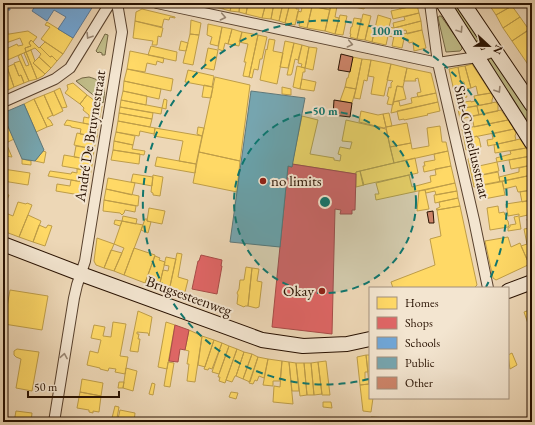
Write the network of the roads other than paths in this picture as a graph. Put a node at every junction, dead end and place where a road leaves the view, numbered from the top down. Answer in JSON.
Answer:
{"nodes":[{"id":1,"x":110,"y":3,"type":"edge"},
{"id":2,"x":117,"y":3,"type":"edge"},
{"id":3,"x":157,"y":3,"type":"edge"},
{"id":4,"x":430,"y":3,"type":"edge"},
{"id":5,"x":443,"y":3,"type":"edge"},
{"id":6,"x":463,"y":3,"type":"edge"},
{"id":7,"x":495,"y":51,"type":"junction"},
{"id":8,"x":477,"y":57,"type":"junction"},
{"id":9,"x":438,"y":62,"type":"junction"},
{"id":10,"x":3,"y":102,"type":"edge"},
{"id":11,"x":532,"y":105,"type":"edge"},
{"id":12,"x":531,"y":140,"type":"edge"},
{"id":13,"x":3,"y":244,"type":"edge"},
{"id":14,"x":81,"y":274,"type":"junction"},
{"id":15,"x":532,"y":282,"type":"edge"},
{"id":16,"x":488,"y":287,"type":"edge"},
{"id":17,"x":509,"y":291,"type":"edge"},
{"id":18,"x":369,"y":339,"type":"edge"},
{"id":19,"x":54,"y":422,"type":"edge"}],
"edges":[{"from":1,"to":10,"type":"street","one_way":true},
{"from":2,"to":14,"type":"street","name":"André De Bruynestraat"},
{"from":3,"to":9,"type":"street","one_way":true},
{"from":4,"to":9,"type":"street","name":"Sint-Corneliusstraat"},
{"from":5,"to":8,"type":"street","one_way":true},
{"from":6,"to":7,"type":"street"},
{"from":7,"to":8,"type":"street"},
{"from":7,"to":11,"type":"street"},
{"from":8,"to":9,"type":"street"},
{"from":8,"to":12,"type":"street","one_way":true},
{"from":9,"to":16,"type":"street","name":"Sint-Corneliusstraat"},
{"from":13,"to":14,"type":"street","name":"Brugsesteenweg"},
{"from":14,"to":18,"type":"street","name":"Brugsesteenweg"},
{"from":19,"to":14,"type":"street","name":"André De Bruynestraat","one_way":true},
{"from":15,"to":17,"type":"street"}]}
